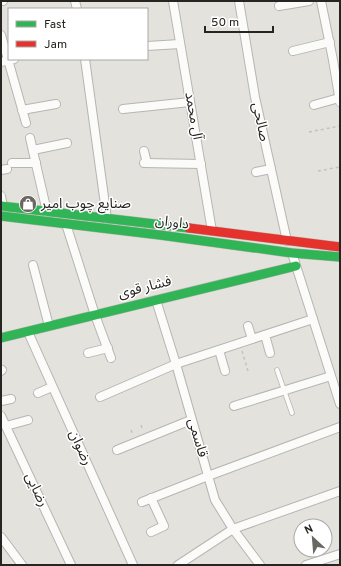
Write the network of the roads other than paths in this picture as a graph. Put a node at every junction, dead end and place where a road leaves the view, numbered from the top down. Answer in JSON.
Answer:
{"nodes":[{"id":1,"x":173,"y":1,"type":"edge"},
{"id":2,"x":239,"y":1,"type":"edge"},
{"id":3,"x":309,"y":1,"type":"edge"},
{"id":4,"x":321,"y":1,"type":"edge"},
{"id":5,"x":279,"y":6,"type":"dead end"},
{"id":6,"x":1,"y":35,"type":"edge"},
{"id":7,"x":330,"y":42,"type":"junction"},
{"id":8,"x":180,"y":44,"type":"junction"},
{"id":9,"x":148,"y":46,"type":"edge"},
{"id":10,"x":292,"y":50,"type":"dead end"},
{"id":11,"x":337,"y":59,"type":"edge"},
{"id":12,"x":8,"y":60,"type":"edge"},
{"id":13,"x":85,"y":60,"type":"edge"},
{"id":14,"x":340,"y":100,"type":"edge"},
{"id":15,"x":190,"y":102,"type":"junction"},
{"id":16,"x":56,"y":104,"type":"dead end"},
{"id":17,"x":314,"y":104,"type":"dead end"},
{"id":18,"x":124,"y":109,"type":"dead end"},
{"id":19,"x":22,"y":110,"type":"junction"},
{"id":20,"x":26,"y":123,"type":"dead end"},
{"id":21,"x":30,"y":138,"type":"dead end"},
{"id":22,"x":67,"y":143,"type":"dead end"},
{"id":23,"x":33,"y":150,"type":"junction"},
{"id":24,"x":144,"y":151,"type":"dead end"},
{"id":25,"x":36,"y":163,"type":"junction"},
{"id":26,"x":201,"y":164,"type":"junction"},
{"id":27,"x":7,"y":167,"type":"edge"},
{"id":28,"x":271,"y":169,"type":"junction"},
{"id":29,"x":256,"y":172,"type":"dead end"},
{"id":30,"x":1,"y":196,"type":"edge"},
{"id":31,"x":2,"y":206,"type":"edge"},
{"id":32,"x":47,"y":212,"type":"junction"},
{"id":33,"x":1,"y":216,"type":"edge"},
{"id":34,"x":107,"y":219,"type":"junction"},
{"id":35,"x":66,"y":224,"type":"junction"},
{"id":36,"x":163,"y":226,"type":"junction"},
{"id":37,"x":212,"y":231,"type":"junction"},
{"id":38,"x":160,"y":235,"type":"junction"},
{"id":39,"x":286,"y":241,"type":"junction"},
{"id":40,"x":340,"y":247,"type":"edge"},
{"id":41,"x":292,"y":253,"type":"junction"},
{"id":42,"x":340,"y":257,"type":"edge"},
{"id":43,"x":32,"y":266,"type":"dead end"},
{"id":44,"x":296,"y":266,"type":"junction"},
{"id":45,"x":156,"y":300,"type":"junction"},
{"id":46,"x":95,"y":315,"type":"junction"},
{"id":47,"x":313,"y":319,"type":"junction"},
{"id":48,"x":49,"y":326,"type":"junction"},
{"id":49,"x":248,"y":326,"type":"dead end"},
{"id":50,"x":28,"y":332,"type":"junction"},
{"id":51,"x":265,"y":335,"type":"junction"},
{"id":52,"x":1,"y":338,"type":"edge"},
{"id":53,"x":252,"y":339,"type":"junction"},
{"id":54,"x":108,"y":348,"type":"junction"},
{"id":55,"x":219,"y":350,"type":"junction"},
{"id":56,"x":270,"y":352,"type":"dead end"},
{"id":57,"x":88,"y":353,"type":"dead end"},
{"id":58,"x":111,"y":358,"type":"dead end"},
{"id":59,"x":176,"y":364,"type":"junction"},
{"id":60,"x":278,"y":370,"type":"dead end"},
{"id":61,"x":225,"y":371,"type":"dead end"},
{"id":62,"x":331,"y":376,"type":"junction"},
{"id":63,"x":52,"y":387,"type":"junction"},
{"id":64,"x":284,"y":390,"type":"junction"},
{"id":65,"x":38,"y":393,"type":"dead end"},
{"id":66,"x":100,"y":397,"type":"dead end"},
{"id":67,"x":11,"y":399,"type":"dead end"},
{"id":68,"x":1,"y":401,"type":"edge"},
{"id":69,"x":340,"y":404,"type":"edge"},
{"id":70,"x":234,"y":406,"type":"dead end"},
{"id":71,"x":292,"y":413,"type":"dead end"},
{"id":72,"x":1,"y":417,"type":"edge"},
{"id":73,"x":28,"y":420,"type":"dead end"},
{"id":74,"x":191,"y":420,"type":"junction"},
{"id":75,"x":6,"y":426,"type":"junction"},
{"id":76,"x":340,"y":427,"type":"edge"},
{"id":77,"x":116,"y":450,"type":"dead end"},
{"id":78,"x":208,"y":476,"type":"junction"},
{"id":79,"x":340,"y":491,"type":"edge"},
{"id":80,"x":151,"y":498,"type":"junction"},
{"id":81,"x":142,"y":502,"type":"dead end"},
{"id":82,"x":233,"y":529,"type":"junction"},
{"id":83,"x":151,"y":532,"type":"dead end"},
{"id":84,"x":1,"y":537,"type":"edge"},
{"id":85,"x":340,"y":554,"type":"edge"},
{"id":86,"x":22,"y":565,"type":"edge"},
{"id":87,"x":71,"y":565,"type":"edge"},
{"id":88,"x":133,"y":565,"type":"edge"},
{"id":89,"x":178,"y":565,"type":"edge"},
{"id":90,"x":260,"y":565,"type":"edge"},
{"id":91,"x":306,"y":565,"type":"edge"}],
"edges":[{"from":1,"to":8,"type":"street","name":"آل محمد"},
{"from":2,"to":28,"type":"street","name":"صالحی"},
{"from":3,"to":5,"type":"street"},
{"from":4,"to":7,"type":"street"},
{"from":6,"to":12,"type":"street"},
{"from":7,"to":10,"type":"street"},
{"from":7,"to":11,"type":"street"},
{"from":8,"to":9,"type":"street"},
{"from":8,"to":15,"type":"street","name":"آل محمد"},
{"from":11,"to":14,"type":"street"},
{"from":12,"to":19,"type":"street"},
{"from":13,"to":34,"type":"street"},
{"from":14,"to":17,"type":"street"},
{"from":15,"to":18,"type":"street"},
{"from":15,"to":26,"type":"street","name":"آل محمد"},
{"from":16,"to":19,"type":"street"},
{"from":19,"to":20,"type":"street"},
{"from":21,"to":23,"type":"street"},
{"from":22,"to":23,"type":"street"},
{"from":23,"to":25,"type":"street"},
{"from":24,"to":26,"type":"street"},
{"from":25,"to":27,"type":"street"},
{"from":25,"to":32,"type":"street"},
{"from":26,"to":37,"type":"street","name":"آل محمد"},
{"from":28,"to":29,"type":"street"},
{"from":28,"to":39,"type":"street","name":"صالحی"},
{"from":30,"to":31,"type":"street"},
{"from":31,"to":32,"type":"main road","name":"داوران"},
{"from":32,"to":34,"type":"main road","name":"داوران"},
{"from":33,"to":35,"type":"main road","name":"داوران"},
{"from":34,"to":36,"type":"main road","name":"داوران"},
{"from":35,"to":38,"type":"main road","name":"داوران"},
{"from":35,"to":46,"type":"street"},
{"from":36,"to":37,"type":"main road","name":"داوران"},
{"from":36,"to":38,"type":"main road"},
{"from":37,"to":39,"type":"main road","name":"داوران"},
{"from":38,"to":41,"type":"main road","name":"داوران"},
{"from":39,"to":40,"type":"main road","name":"داوران"},
{"from":41,"to":42,"type":"main road","name":"داوران"},
{"from":41,"to":44,"type":"street"},
{"from":43,"to":48,"type":"street"},
{"from":44,"to":45,"type":"main road","name":"فشار قوی"},
{"from":44,"to":47,"type":"street"},
{"from":45,"to":46,"type":"main road","name":"فشار قوی"},
{"from":45,"to":59,"type":"street","name":"قاسمی"},
{"from":46,"to":48,"type":"main road","name":"فشار قوی"},
{"from":46,"to":54,"type":"street"},
{"from":47,"to":51,"type":"street"},
{"from":47,"to":62,"type":"street"},
{"from":48,"to":50,"type":"main road","name":"فشار قوی"},
{"from":49,"to":53,"type":"street"},
{"from":50,"to":52,"type":"main road","name":"فشار قوی"},
{"from":50,"to":63,"type":"street","name":"رضوان"},
{"from":51,"to":53,"type":"street"},
{"from":51,"to":56,"type":"street"},
{"from":53,"to":55,"type":"street"},
{"from":54,"to":57,"type":"street"},
{"from":54,"to":58,"type":"street"},
{"from":55,"to":59,"type":"street"},
{"from":55,"to":61,"type":"street"},
{"from":59,"to":66,"type":"street"},
{"from":59,"to":74,"type":"street","name":"قاسمی"},
{"from":60,"to":64,"type":"lane"},
{"from":62,"to":64,"type":"street"},
{"from":62,"to":69,"type":"street"},
{"from":63,"to":65,"type":"street"},
{"from":63,"to":88,"type":"street","name":"رضوان"},
{"from":64,"to":70,"type":"street"},
{"from":64,"to":71,"type":"lane"},
{"from":67,"to":68,"type":"street"},
{"from":72,"to":75,"type":"street","name":"رضایی"},
{"from":73,"to":75,"type":"street"},
{"from":74,"to":77,"type":"street"},
{"from":74,"to":78,"type":"street","name":"قاسمی"},
{"from":75,"to":87,"type":"street","name":"رضایی"},
{"from":76,"to":78,"type":"street"},
{"from":78,"to":80,"type":"street"},
{"from":78,"to":82,"type":"street","name":"قاسمی"},
{"from":79,"to":82,"type":"street"},
{"from":80,"to":81,"type":"street"},
{"from":80,"to":83,"type":"street"},
{"from":82,"to":89,"type":"street"},
{"from":82,"to":90,"type":"street","name":"قاسمی"},
{"from":84,"to":86,"type":"street"},
{"from":85,"to":91,"type":"street"}]}
